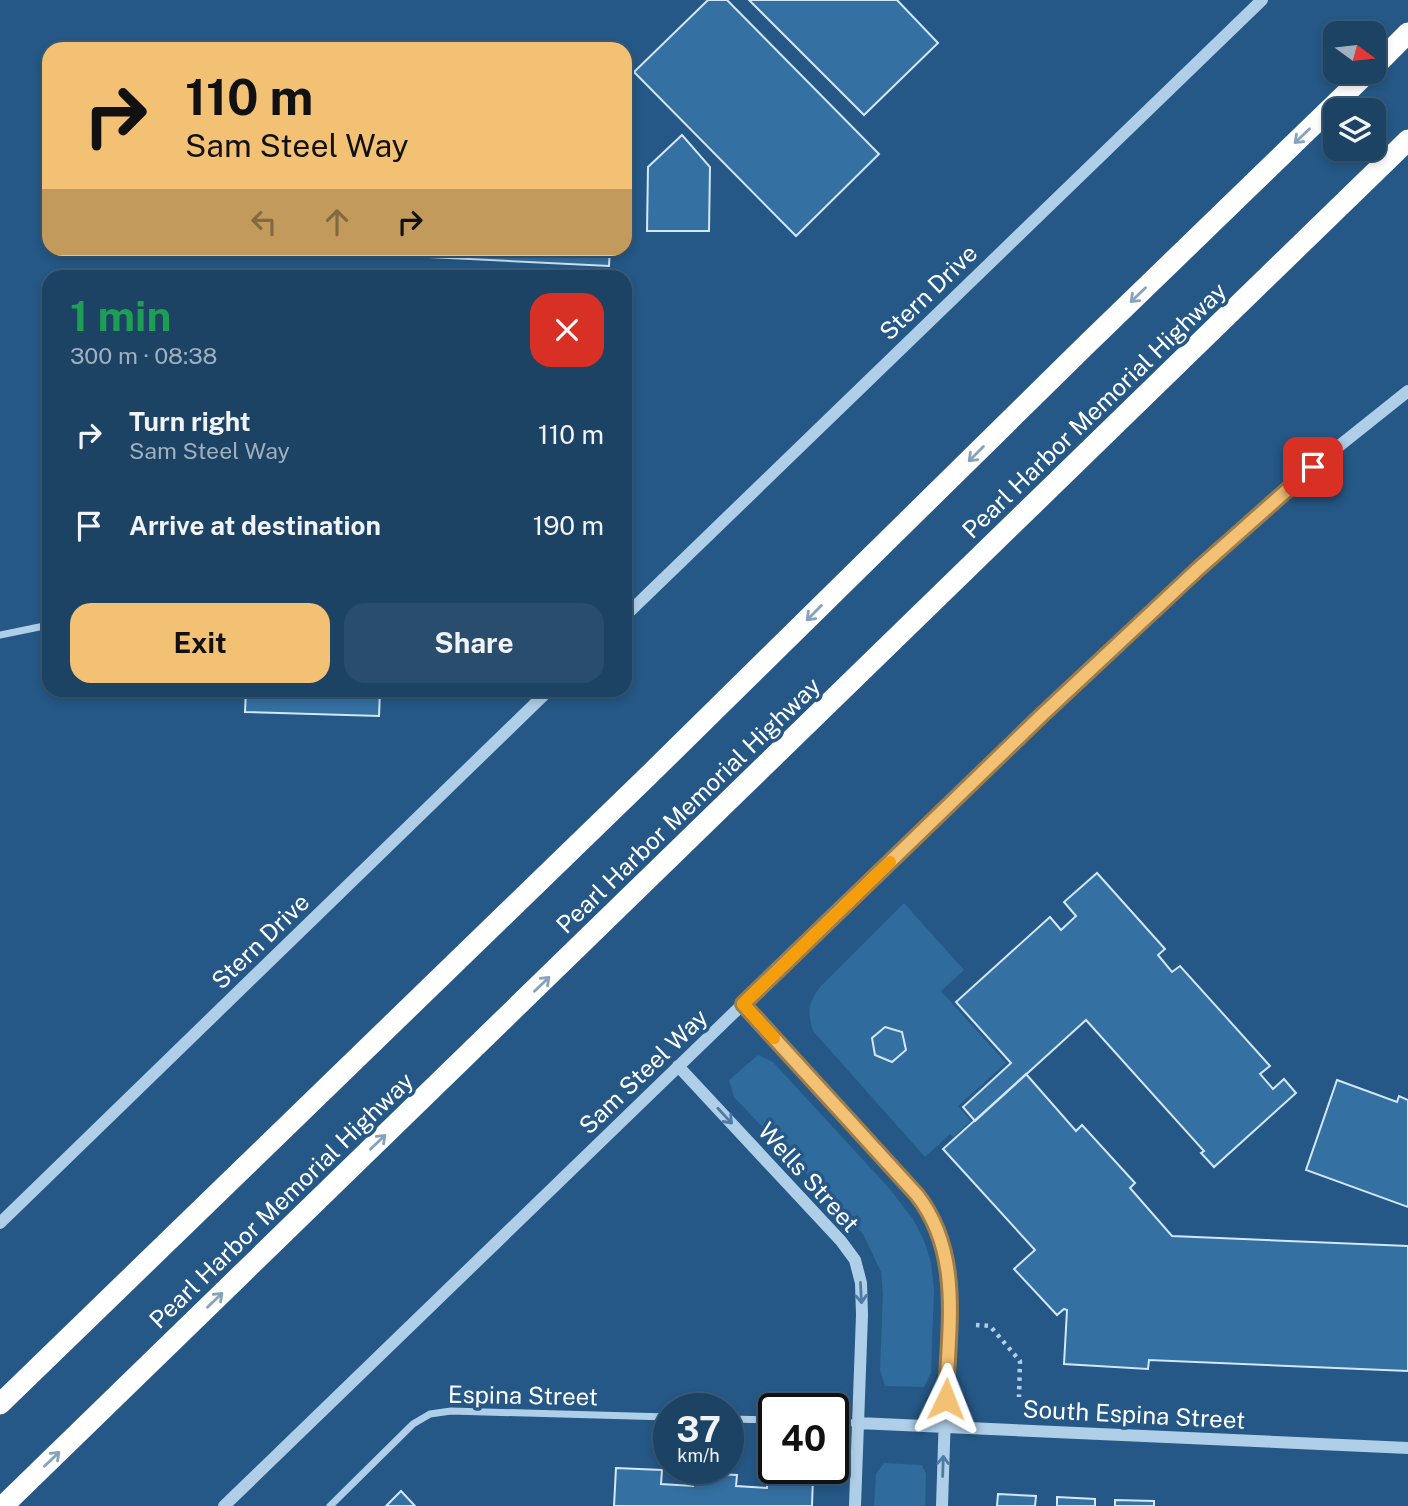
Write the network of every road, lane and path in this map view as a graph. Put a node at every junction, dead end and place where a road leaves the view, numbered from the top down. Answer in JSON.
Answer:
{"nodes":[{"id":1,"x":1262,"y":0,"type":"edge"},
{"id":2,"x":1408,"y":33,"type":"edge"},
{"id":3,"x":1386,"y":55,"type":"edge"},
{"id":4,"x":1356,"y":84,"type":"edge"},
{"id":5,"x":1408,"y":140,"type":"edge"},
{"id":6,"x":1408,"y":391,"type":"edge"},
{"id":7,"x":632,"y":609,"type":"edge"},
{"id":8,"x":42,"y":626,"type":"edge"},
{"id":9,"x":0,"y":635,"type":"edge"},
{"id":10,"x":542,"y":697,"type":"edge"},
{"id":11,"x":743,"y":1004,"type":"junction"},
{"id":12,"x":678,"y":1066,"type":"junction"},
{"id":13,"x":0,"y":1223,"type":"edge"},
{"id":14,"x":976,"y":1325,"type":"dead end"},
{"id":15,"x":1019,"y":1397,"type":"dead end"},
{"id":16,"x":0,"y":1404,"type":"edge"},
{"id":17,"x":653,"y":1417,"type":"edge"},
{"id":18,"x":849,"y":1423,"type":"edge"},
{"id":19,"x":858,"y":1423,"type":"junction"},
{"id":20,"x":945,"y":1426,"type":"junction"},
{"id":21,"x":1408,"y":1448,"type":"edge"},
{"id":22,"x":3,"y":1506,"type":"edge"},
{"id":23,"x":224,"y":1506,"type":"edge"},
{"id":24,"x":330,"y":1506,"type":"edge"},
{"id":25,"x":855,"y":1506,"type":"edge"},
{"id":26,"x":942,"y":1506,"type":"edge"}],
"edges":[{"from":1,"to":7,"type":"street","name":"Stern Drive"},
{"from":2,"to":3,"type":"highway"},
{"from":4,"to":16,"type":"highway","name":"Pearl Harbor Memorial Highway","one_way":true},
{"from":22,"to":5,"type":"highway","name":"Pearl Harbor Memorial Highway","one_way":true},
{"from":6,"to":11,"type":"street","name":"Sam Steel Way"},
{"from":8,"to":9,"type":"street"},
{"from":10,"to":13,"type":"street","name":"Stern Drive"},
{"from":11,"to":12,"type":"street","name":"Sam Steel Way"},
{"from":11,"to":20,"type":"street"},
{"from":12,"to":19,"type":"street","name":"Wells Street","one_way":true},
{"from":12,"to":23,"type":"street","name":"Sam Steel Way"},
{"from":14,"to":15,"type":"path"},
{"from":17,"to":24,"type":"street","name":"Espina Street"},
{"from":18,"to":19,"type":"street"},
{"from":19,"to":20,"type":"street","name":"South Espina Street"},
{"from":19,"to":25,"type":"street","name":"Wells Street"},
{"from":20,"to":21,"type":"street","name":"South Espina Street"},
{"from":26,"to":20,"type":"street","one_way":true}]}
